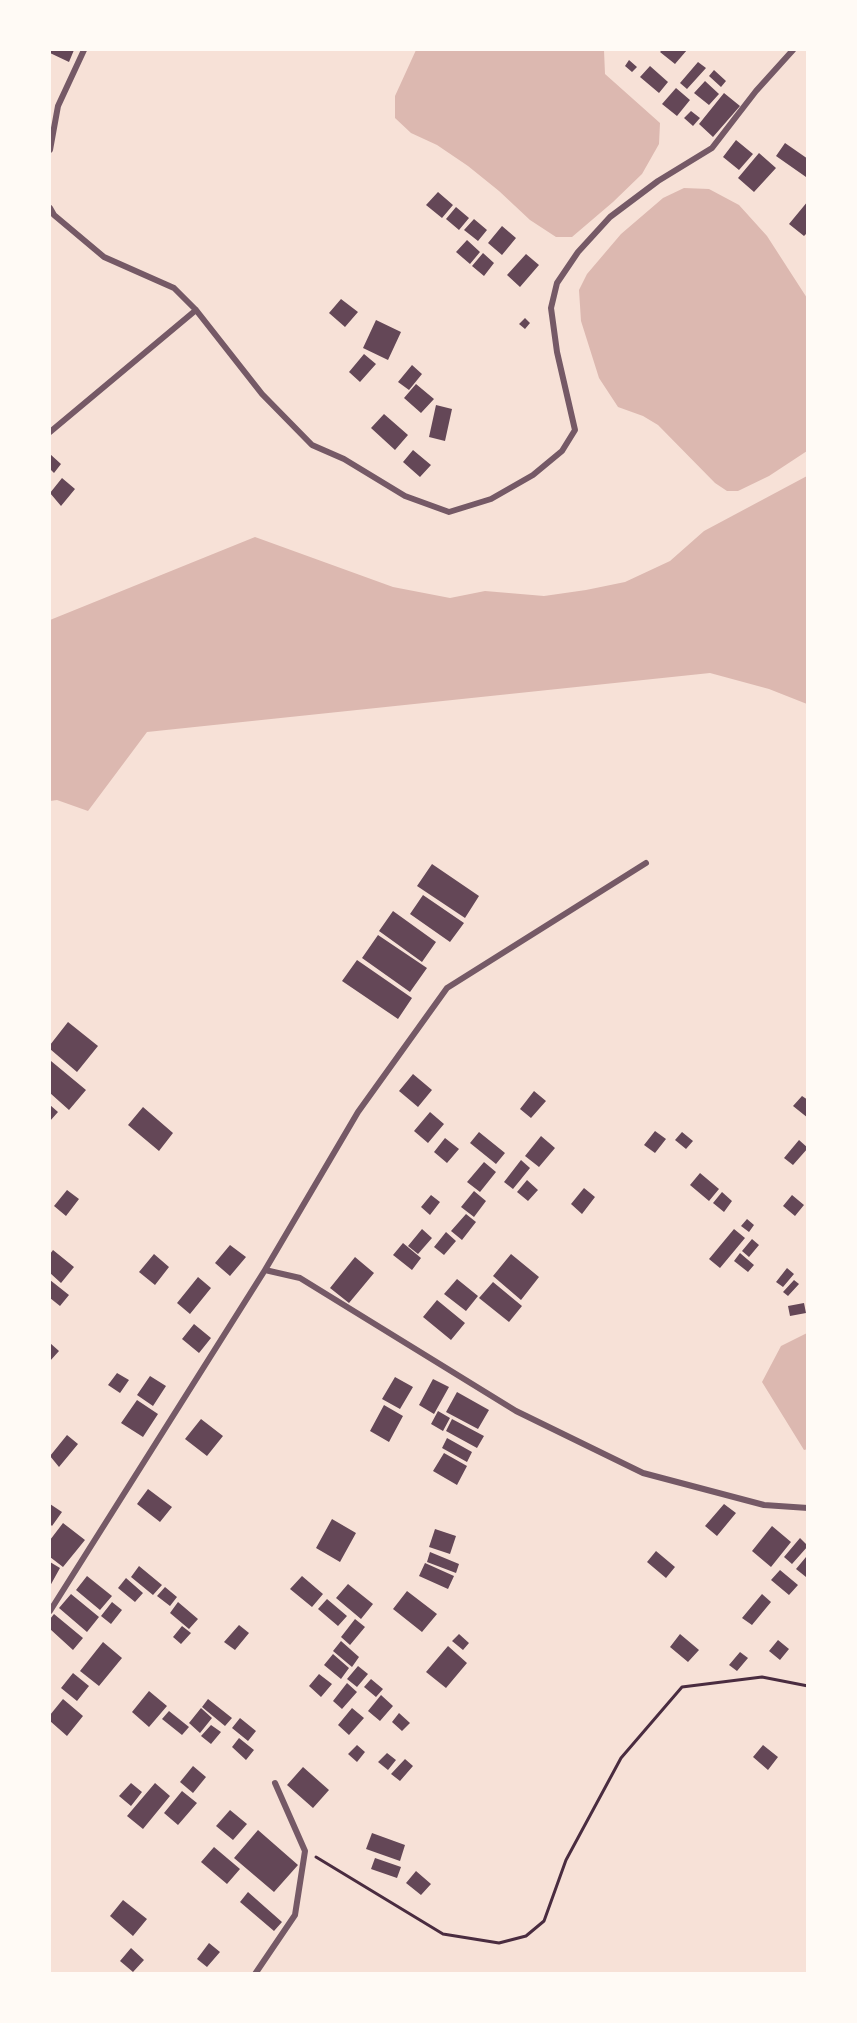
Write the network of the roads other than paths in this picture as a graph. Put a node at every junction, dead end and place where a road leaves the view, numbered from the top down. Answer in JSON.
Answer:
{"nodes":[{"id":1,"x":84,"y":50,"type":"edge"},
{"id":2,"x":793,"y":50,"type":"edge"},
{"id":3,"x":50,"y":150,"type":"edge"},
{"id":4,"x":50,"y":208,"type":"edge"},
{"id":5,"x":196,"y":310,"type":"junction"},
{"id":6,"x":50,"y":432,"type":"edge"},
{"id":7,"x":646,"y":863,"type":"dead end"},
{"id":8,"x":265,"y":1270,"type":"junction"},
{"id":9,"x":807,"y":1508,"type":"edge"},
{"id":10,"x":50,"y":1611,"type":"edge"},
{"id":11,"x":275,"y":1782,"type":"dead end"},
{"id":12,"x":255,"y":1974,"type":"edge"}],
"edges":[{"from":1,"to":3,"type":"street"},
{"from":2,"to":5,"type":"street"},
{"from":4,"to":5,"type":"street"},
{"from":5,"to":6,"type":"street"},
{"from":7,"to":8,"type":"street"},
{"from":8,"to":9,"type":"street"},
{"from":8,"to":10,"type":"street"},
{"from":11,"to":12,"type":"street"}]}
